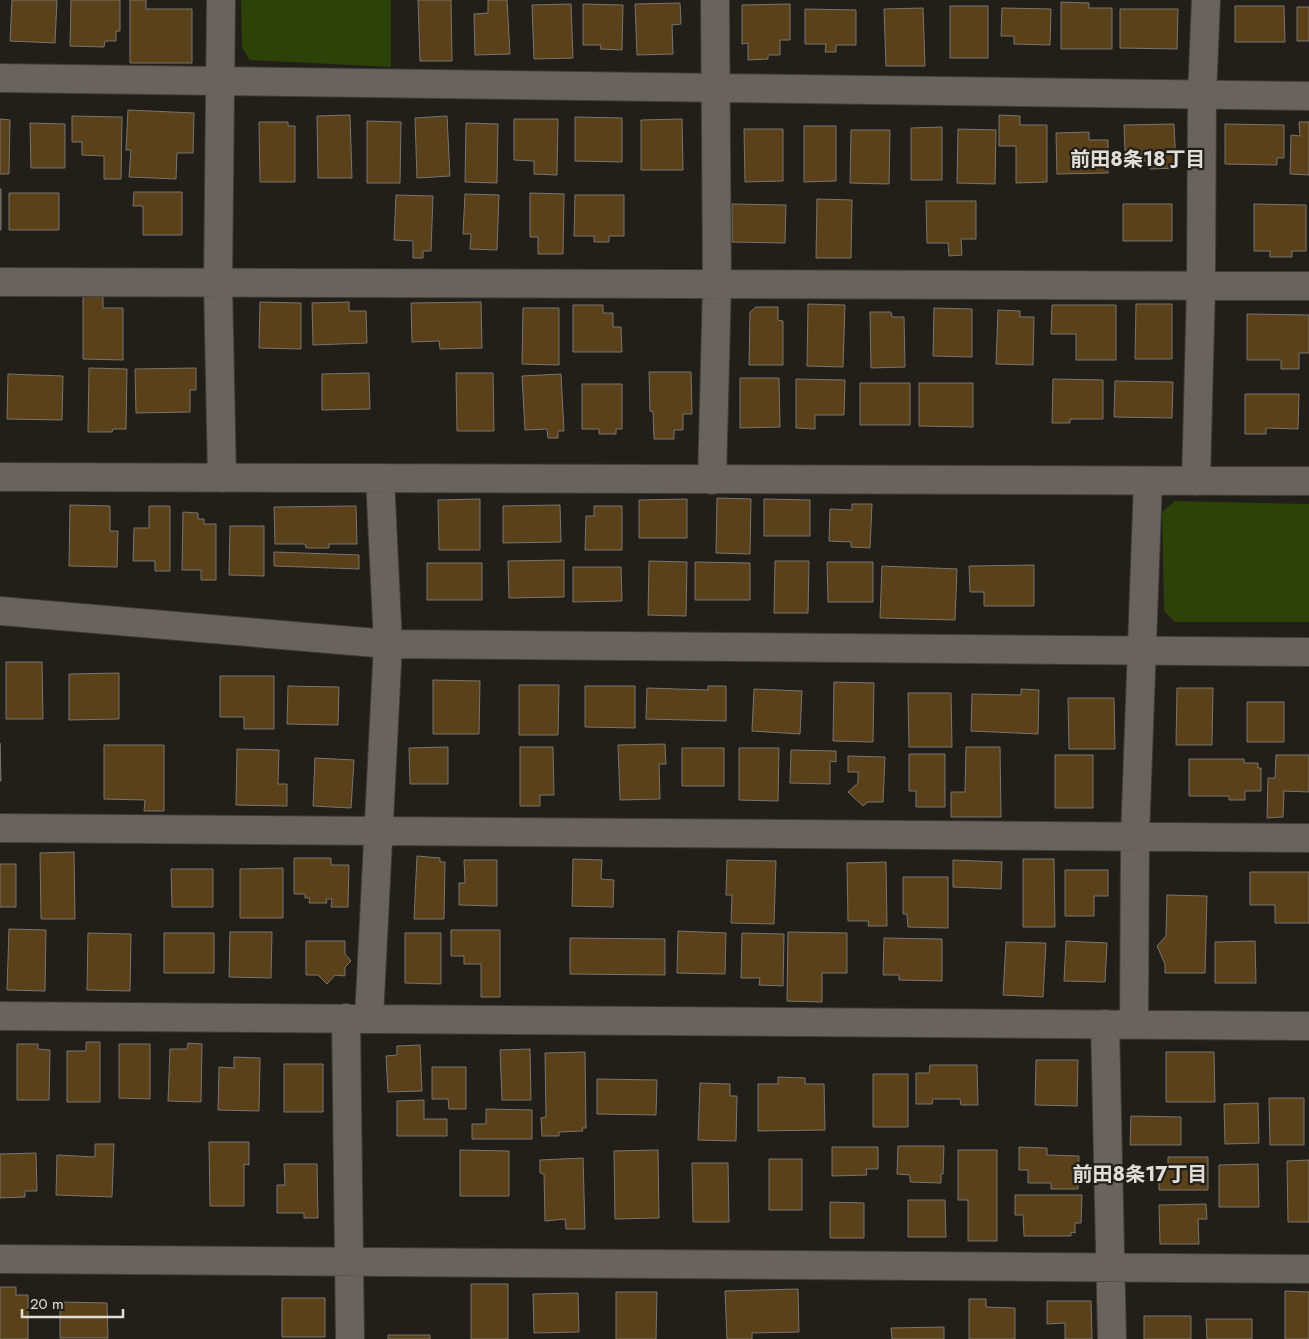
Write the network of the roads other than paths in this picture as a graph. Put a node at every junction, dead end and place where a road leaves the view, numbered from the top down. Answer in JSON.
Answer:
{"nodes":[{"id":1,"x":221,"y":0,"type":"edge"},
{"id":2,"x":714,"y":0,"type":"edge"},
{"id":3,"x":1206,"y":0,"type":"edge"},
{"id":4,"x":0,"y":78,"type":"edge"},
{"id":5,"x":221,"y":81,"type":"junction"},
{"id":6,"x":714,"y":88,"type":"junction"},
{"id":7,"x":1202,"y":95,"type":"junction"},
{"id":8,"x":1309,"y":96,"type":"edge"},
{"id":9,"x":0,"y":282,"type":"edge"},
{"id":10,"x":218,"y":283,"type":"junction"},
{"id":11,"x":718,"y":284,"type":"junction"},
{"id":12,"x":1201,"y":286,"type":"junction"},
{"id":13,"x":1309,"y":286,"type":"edge"},
{"id":14,"x":0,"y":477,"type":"edge"},
{"id":15,"x":222,"y":478,"type":"junction"},
{"id":16,"x":380,"y":478,"type":"junction"},
{"id":17,"x":712,"y":480,"type":"junction"},
{"id":18,"x":1148,"y":481,"type":"junction"},
{"id":19,"x":1196,"y":481,"type":"junction"},
{"id":20,"x":1309,"y":481,"type":"edge"},
{"id":21,"x":0,"y":611,"type":"edge"},
{"id":22,"x":388,"y":644,"type":"junction"},
{"id":23,"x":1141,"y":651,"type":"junction"},
{"id":24,"x":1309,"y":652,"type":"edge"},
{"id":25,"x":0,"y":828,"type":"edge"},
{"id":26,"x":380,"y":831,"type":"junction"},
{"id":27,"x":1135,"y":837,"type":"junction"},
{"id":28,"x":1309,"y":838,"type":"edge"},
{"id":29,"x":0,"y":1016,"type":"edge"},
{"id":30,"x":358,"y":1018,"type":"junction"},
{"id":31,"x":1105,"y":1024,"type":"junction"},
{"id":32,"x":1134,"y":1024,"type":"junction"},
{"id":33,"x":1309,"y":1026,"type":"edge"},
{"id":34,"x":0,"y":1259,"type":"edge"},
{"id":35,"x":350,"y":1262,"type":"junction"},
{"id":36,"x":1111,"y":1267,"type":"junction"},
{"id":37,"x":1309,"y":1269,"type":"edge"},
{"id":38,"x":350,"y":1339,"type":"edge"},
{"id":39,"x":1112,"y":1339,"type":"edge"}],
"edges":[{"from":1,"to":5,"type":"street"},
{"from":2,"to":6,"type":"street"},
{"from":3,"to":7,"type":"street"},
{"from":4,"to":5,"type":"street"},
{"from":5,"to":6,"type":"street"},
{"from":5,"to":10,"type":"street"},
{"from":6,"to":7,"type":"street"},
{"from":6,"to":11,"type":"street"},
{"from":7,"to":8,"type":"street"},
{"from":7,"to":12,"type":"street"},
{"from":9,"to":10,"type":"street"},
{"from":10,"to":11,"type":"street"},
{"from":10,"to":15,"type":"street"},
{"from":11,"to":12,"type":"street"},
{"from":11,"to":17,"type":"street"},
{"from":12,"to":13,"type":"street"},
{"from":12,"to":19,"type":"street"},
{"from":14,"to":15,"type":"street"},
{"from":15,"to":16,"type":"street"},
{"from":16,"to":17,"type":"street"},
{"from":16,"to":22,"type":"street"},
{"from":17,"to":18,"type":"street"},
{"from":18,"to":19,"type":"street"},
{"from":18,"to":23,"type":"street"},
{"from":19,"to":20,"type":"street"},
{"from":21,"to":22,"type":"street"},
{"from":22,"to":23,"type":"street"},
{"from":22,"to":26,"type":"street"},
{"from":23,"to":24,"type":"street"},
{"from":23,"to":27,"type":"street"},
{"from":25,"to":26,"type":"street"},
{"from":26,"to":27,"type":"street"},
{"from":26,"to":30,"type":"street"},
{"from":27,"to":28,"type":"street"},
{"from":27,"to":32,"type":"street"},
{"from":29,"to":30,"type":"street"},
{"from":30,"to":31,"type":"street"},
{"from":30,"to":35,"type":"street"},
{"from":31,"to":32,"type":"street"},
{"from":31,"to":36,"type":"street"},
{"from":32,"to":33,"type":"street"},
{"from":34,"to":35,"type":"street"},
{"from":35,"to":36,"type":"street"},
{"from":35,"to":38,"type":"street"},
{"from":36,"to":37,"type":"street"},
{"from":36,"to":39,"type":"street"}]}
